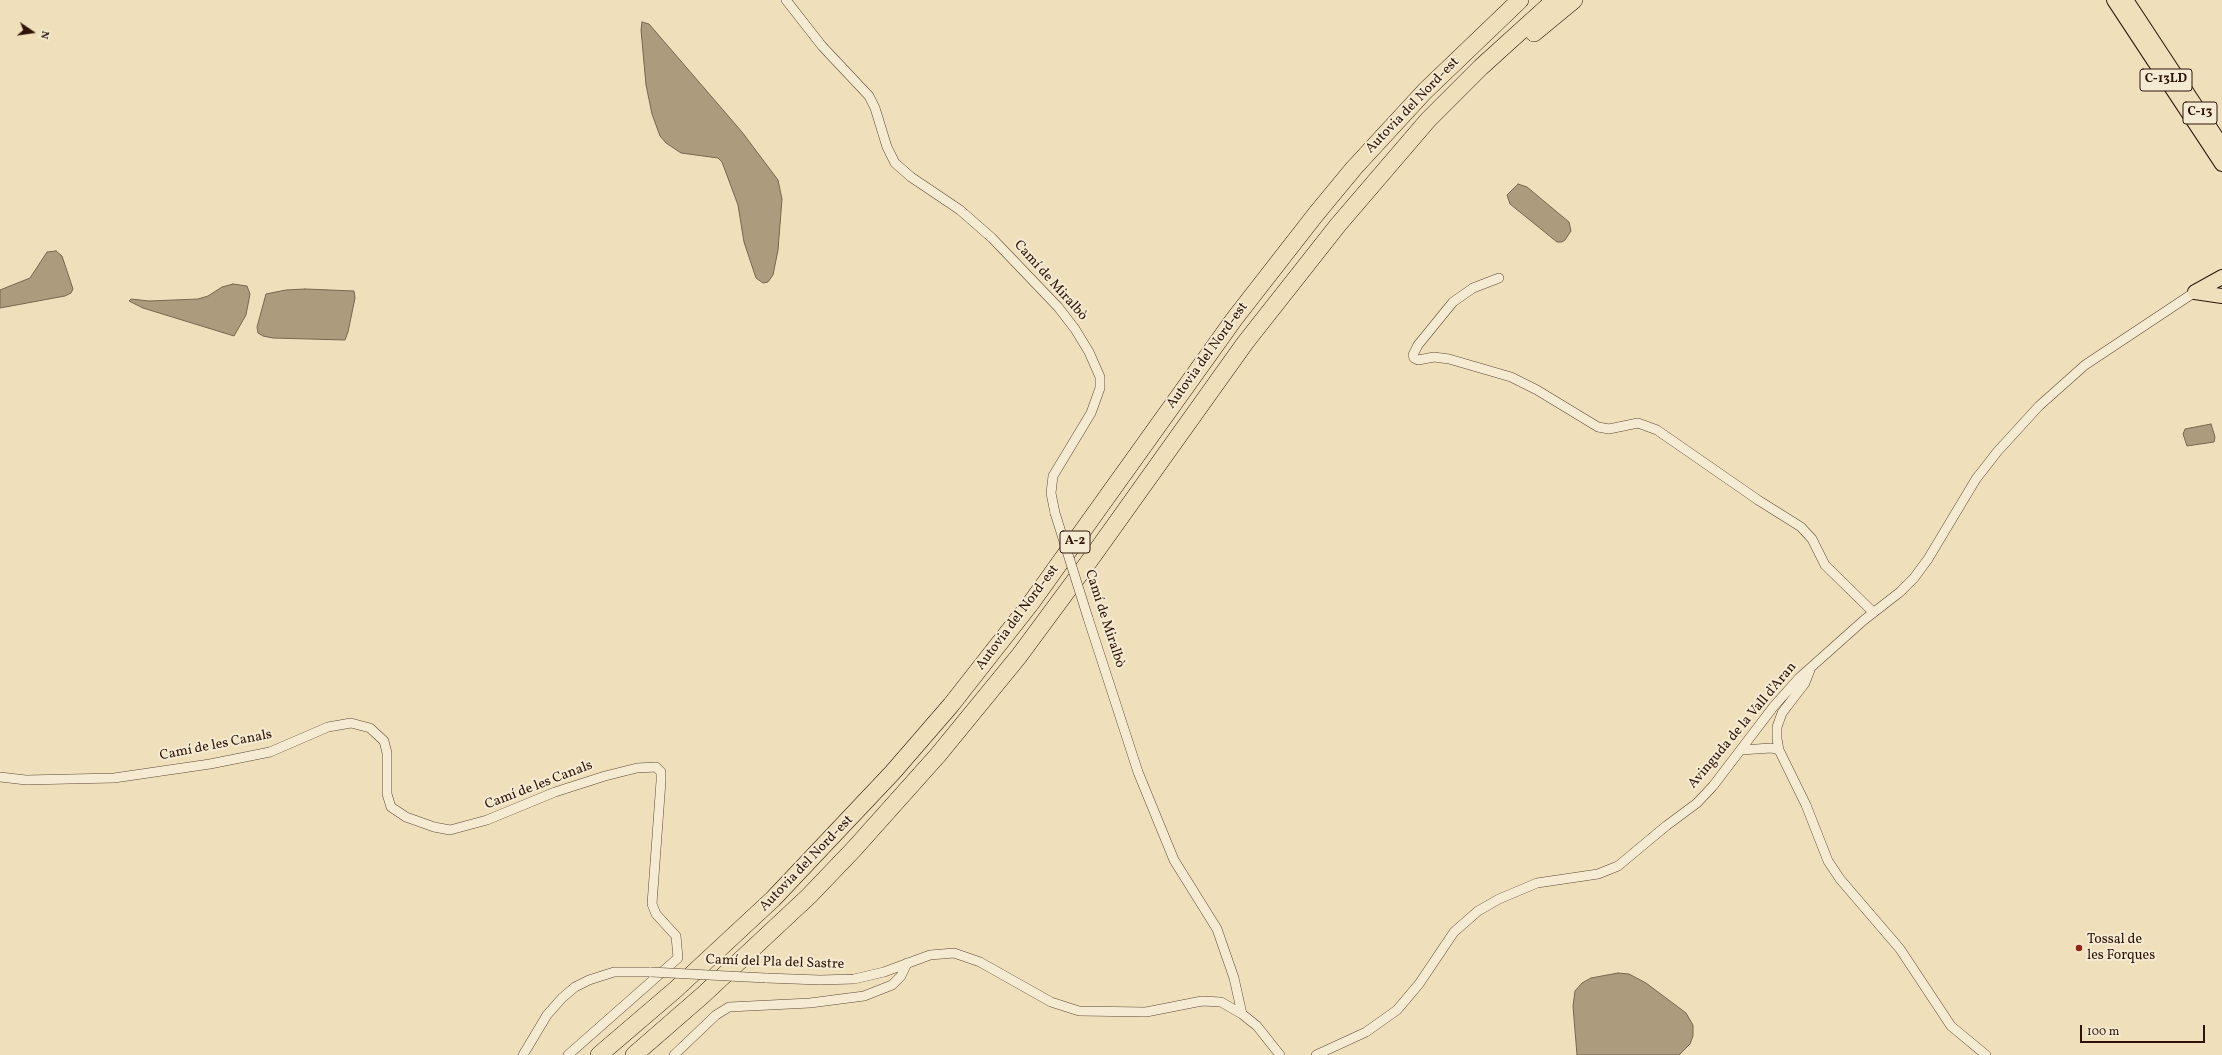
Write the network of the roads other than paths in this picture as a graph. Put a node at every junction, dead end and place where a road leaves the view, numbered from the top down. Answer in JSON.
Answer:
{"nodes":[{"id":1,"x":786,"y":0,"type":"edge"},
{"id":2,"x":1503,"y":0,"type":"edge"},
{"id":3,"x":1520,"y":0,"type":"edge"},
{"id":4,"x":1555,"y":0,"type":"edge"},
{"id":5,"x":1574,"y":0,"type":"edge"},
{"id":6,"x":2114,"y":0,"type":"edge"},
{"id":7,"x":2126,"y":0,"type":"edge"},
{"id":8,"x":2136,"y":0,"type":"edge"},
{"id":9,"x":2178,"y":80,"type":"junction"},
{"id":10,"x":2222,"y":146,"type":"edge"},
{"id":11,"x":1391,"y":163,"type":"junction"},
{"id":12,"x":2222,"y":164,"type":"edge"},
{"id":13,"x":1499,"y":278,"type":"dead end"},
{"id":14,"x":2221,"y":278,"type":"edge"},
{"id":15,"x":2195,"y":292,"type":"junction"},
{"id":16,"x":2222,"y":296,"type":"edge"},
{"id":17,"x":1184,"y":388,"type":"junction"},
{"id":18,"x":1874,"y":612,"type":"junction"},
{"id":19,"x":1810,"y":668,"type":"junction"},
{"id":20,"x":1741,"y":750,"type":"junction"},
{"id":21,"x":1779,"y":750,"type":"junction"},
{"id":22,"x":0,"y":776,"type":"edge"},
{"id":23,"x":907,"y":964,"type":"junction"},
{"id":24,"x":1242,"y":1014,"type":"junction"},
{"id":25,"x":523,"y":1055,"type":"edge"},
{"id":26,"x":568,"y":1055,"type":"edge"},
{"id":27,"x":599,"y":1055,"type":"edge"},
{"id":28,"x":634,"y":1055,"type":"edge"},
{"id":29,"x":674,"y":1055,"type":"edge"},
{"id":30,"x":1280,"y":1055,"type":"edge"},
{"id":31,"x":1316,"y":1055,"type":"edge"},
{"id":32,"x":1986,"y":1055,"type":"edge"}],
"edges":[{"from":1,"to":24,"type":"street","name":"Camí de Miralbò","bridge":true},
{"from":2,"to":17,"type":"highway"},
{"from":3,"to":17,"type":"highway","name":"Autovia del Nord-est","number":"A-2"},
{"from":4,"to":11,"type":"highway","name":"Autovia del Nord-est","number":"A-2"},
{"from":5,"to":11,"type":"highway"},
{"from":6,"to":12,"type":"main road","number":"C-13LD"},
{"from":7,"to":9,"type":"main road","number":"C-13"},
{"from":8,"to":9,"type":"main road"},
{"from":9,"to":10,"type":"main road","number":"C-13"},
{"from":11,"to":28,"type":"highway","name":"Autovia del Nord-est","number":"A-2"},
{"from":13,"to":18,"type":"street"},
{"from":14,"to":15,"type":"main road"},
{"from":14,"to":16,"type":"main road"},
{"from":15,"to":16,"type":"main road"},
{"from":15,"to":18,"type":"street","name":"Avinguda de la Vall d'Aran"},
{"from":17,"to":27,"type":"highway","name":"Autovia del Nord-est","number":"A-2"},
{"from":18,"to":19,"type":"street","name":"Avinguda de la Vall d'Aran"},
{"from":19,"to":20,"type":"street","name":"Avinguda de la Vall d'Aran"},
{"from":19,"to":21,"type":"street"},
{"from":20,"to":21,"type":"street"},
{"from":20,"to":31,"type":"street","name":"Avinguda de la Vall d'Aran"},
{"from":21,"to":32,"type":"street"},
{"from":22,"to":26,"type":"street","name":"Camí de les Canals"},
{"from":23,"to":24,"type":"street","name":"Camí del Pla del Sastre"},
{"from":23,"to":25,"type":"street","name":"Camí del Pla del Sastre","bridge":true},
{"from":23,"to":29,"type":"street"},
{"from":24,"to":30,"type":"street"}]}
